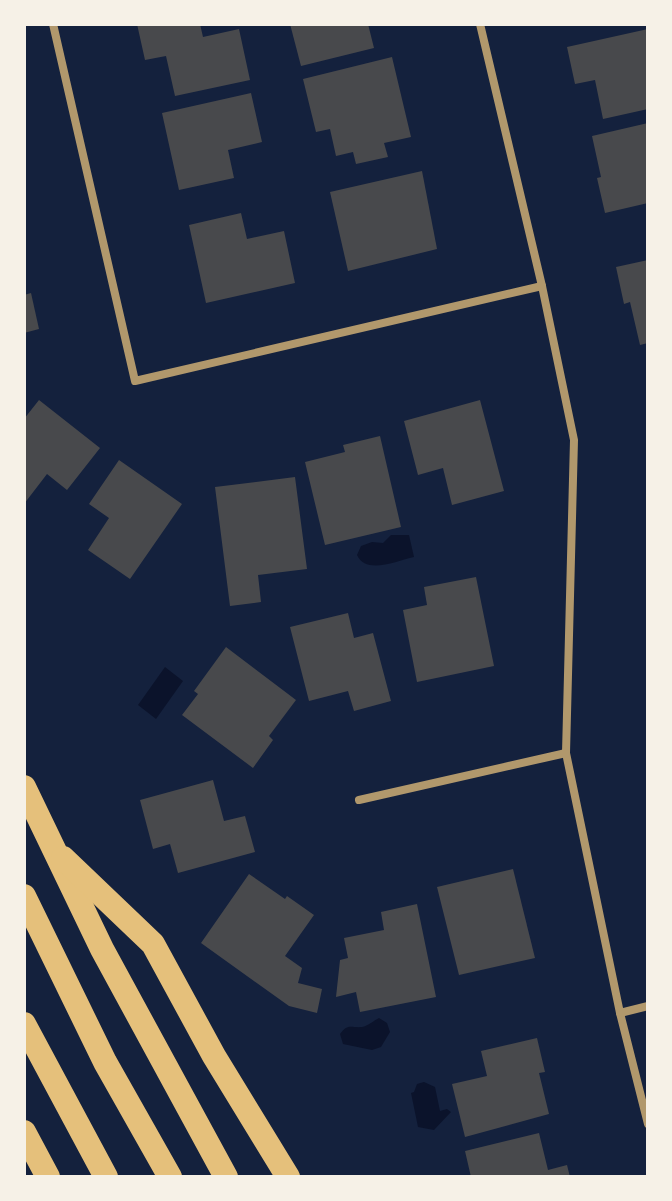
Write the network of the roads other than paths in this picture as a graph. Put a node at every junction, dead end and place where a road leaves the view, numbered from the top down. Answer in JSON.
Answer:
{"nodes":[{"id":1,"x":53,"y":24,"type":"edge"},
{"id":2,"x":480,"y":24,"type":"edge"},
{"id":3,"x":542,"y":286,"type":"junction"},
{"id":4,"x":566,"y":753,"type":"junction"},
{"id":5,"x":24,"y":787,"type":"edge"},
{"id":6,"x":359,"y":800,"type":"dead end"},
{"id":7,"x":50,"y":845,"type":"junction"},
{"id":8,"x":24,"y":896,"type":"edge"},
{"id":9,"x":648,"y":1006,"type":"edge"},
{"id":10,"x":620,"y":1013,"type":"junction"},
{"id":11,"x":24,"y":1024,"type":"edge"},
{"id":12,"x":648,"y":1124,"type":"edge"},
{"id":13,"x":24,"y":1132,"type":"edge"},
{"id":14,"x":48,"y":1177,"type":"edge"},
{"id":15,"x":106,"y":1177,"type":"edge"},
{"id":16,"x":170,"y":1177,"type":"edge"},
{"id":17,"x":226,"y":1177,"type":"edge"},
{"id":18,"x":288,"y":1177,"type":"edge"}],
"edges":[{"from":1,"to":3,"type":"street"},
{"from":2,"to":3,"type":"street"},
{"from":3,"to":4,"type":"street"},
{"from":4,"to":6,"type":"street"},
{"from":4,"to":10,"type":"street"},
{"from":5,"to":7,"type":"highway"},
{"from":7,"to":17,"type":"highway"},
{"from":7,"to":18,"type":"highway"},
{"from":8,"to":16,"type":"highway"},
{"from":9,"to":10,"type":"street"},
{"from":10,"to":12,"type":"street"},
{"from":11,"to":15,"type":"highway"},
{"from":13,"to":14,"type":"highway"}]}
